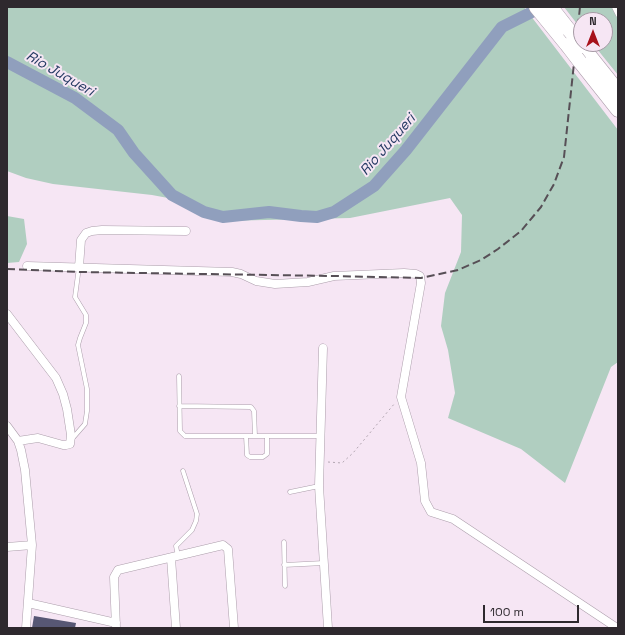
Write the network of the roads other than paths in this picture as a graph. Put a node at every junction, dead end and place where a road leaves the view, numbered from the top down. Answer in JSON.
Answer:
{"nodes":[{"id":1,"x":536,"y":7,"type":"edge"},
{"id":2,"x":614,"y":7,"type":"edge"},
{"id":3,"x":618,"y":15,"type":"edge"},
{"id":4,"x":554,"y":16,"type":"edge"},
{"id":5,"x":618,"y":91,"type":"edge"},
{"id":6,"x":618,"y":110,"type":"edge"},
{"id":7,"x":186,"y":231,"type":"dead end"},
{"id":8,"x":27,"y":266,"type":"dead end"},
{"id":9,"x":79,"y":267,"type":"junction"},
{"id":10,"x":7,"y":314,"type":"edge"},
{"id":11,"x":323,"y":348,"type":"dead end"},
{"id":12,"x":179,"y":376,"type":"dead end"},
{"id":13,"x":179,"y":406,"type":"junction"},
{"id":14,"x":7,"y":426,"type":"edge"},
{"id":15,"x":246,"y":436,"type":"junction"},
{"id":16,"x":255,"y":436,"type":"junction"},
{"id":17,"x":267,"y":436,"type":"junction"},
{"id":18,"x":320,"y":436,"type":"junction"},
{"id":19,"x":71,"y":440,"type":"junction"},
{"id":20,"x":18,"y":441,"type":"junction"},
{"id":21,"x":182,"y":471,"type":"dead end"},
{"id":22,"x":319,"y":486,"type":"junction"},
{"id":23,"x":290,"y":492,"type":"dead end"},
{"id":24,"x":284,"y":542,"type":"dead end"},
{"id":25,"x":32,"y":544,"type":"junction"},
{"id":26,"x":7,"y":548,"type":"edge"},
{"id":27,"x":175,"y":557,"type":"junction"},
{"id":28,"x":324,"y":563,"type":"junction"},
{"id":29,"x":284,"y":565,"type":"junction"},
{"id":30,"x":284,"y":586,"type":"dead end"},
{"id":31,"x":28,"y":603,"type":"junction"},
{"id":32,"x":116,"y":625,"type":"edge"},
{"id":33,"x":26,"y":628,"type":"edge"},
{"id":34,"x":176,"y":628,"type":"edge"},
{"id":35,"x":234,"y":628,"type":"edge"},
{"id":36,"x":328,"y":628,"type":"edge"},
{"id":37,"x":617,"y":628,"type":"edge"}],
"edges":[{"from":1,"to":4,"type":"highway"},
{"from":2,"to":3,"type":"lane"},
{"from":4,"to":5,"type":"highway","bridge":true},
{"from":4,"to":6,"type":"highway","bridge":true},
{"from":7,"to":9,"type":"street"},
{"from":8,"to":9,"type":"street"},
{"from":9,"to":19,"type":"lane"},
{"from":9,"to":37,"type":"street"},
{"from":10,"to":19,"type":"street"},
{"from":11,"to":18,"type":"street"},
{"from":12,"to":13,"type":"lane"},
{"from":13,"to":15,"type":"lane"},
{"from":13,"to":16,"type":"lane"},
{"from":14,"to":20,"type":"street"},
{"from":15,"to":16,"type":"lane"},
{"from":15,"to":17,"type":"lane"},
{"from":16,"to":17,"type":"lane"},
{"from":17,"to":18,"type":"lane"},
{"from":18,"to":22,"type":"street"},
{"from":19,"to":20,"type":"street"},
{"from":20,"to":25,"type":"street"},
{"from":21,"to":27,"type":"lane"},
{"from":22,"to":23,"type":"lane"},
{"from":22,"to":28,"type":"street"},
{"from":24,"to":29,"type":"lane"},
{"from":25,"to":26,"type":"street"},
{"from":25,"to":31,"type":"street"},
{"from":27,"to":32,"type":"street"},
{"from":27,"to":34,"type":"street"},
{"from":27,"to":35,"type":"street"},
{"from":28,"to":29,"type":"lane"},
{"from":28,"to":36,"type":"street"},
{"from":29,"to":30,"type":"lane"},
{"from":31,"to":32,"type":"street"},
{"from":31,"to":33,"type":"street"}]}
